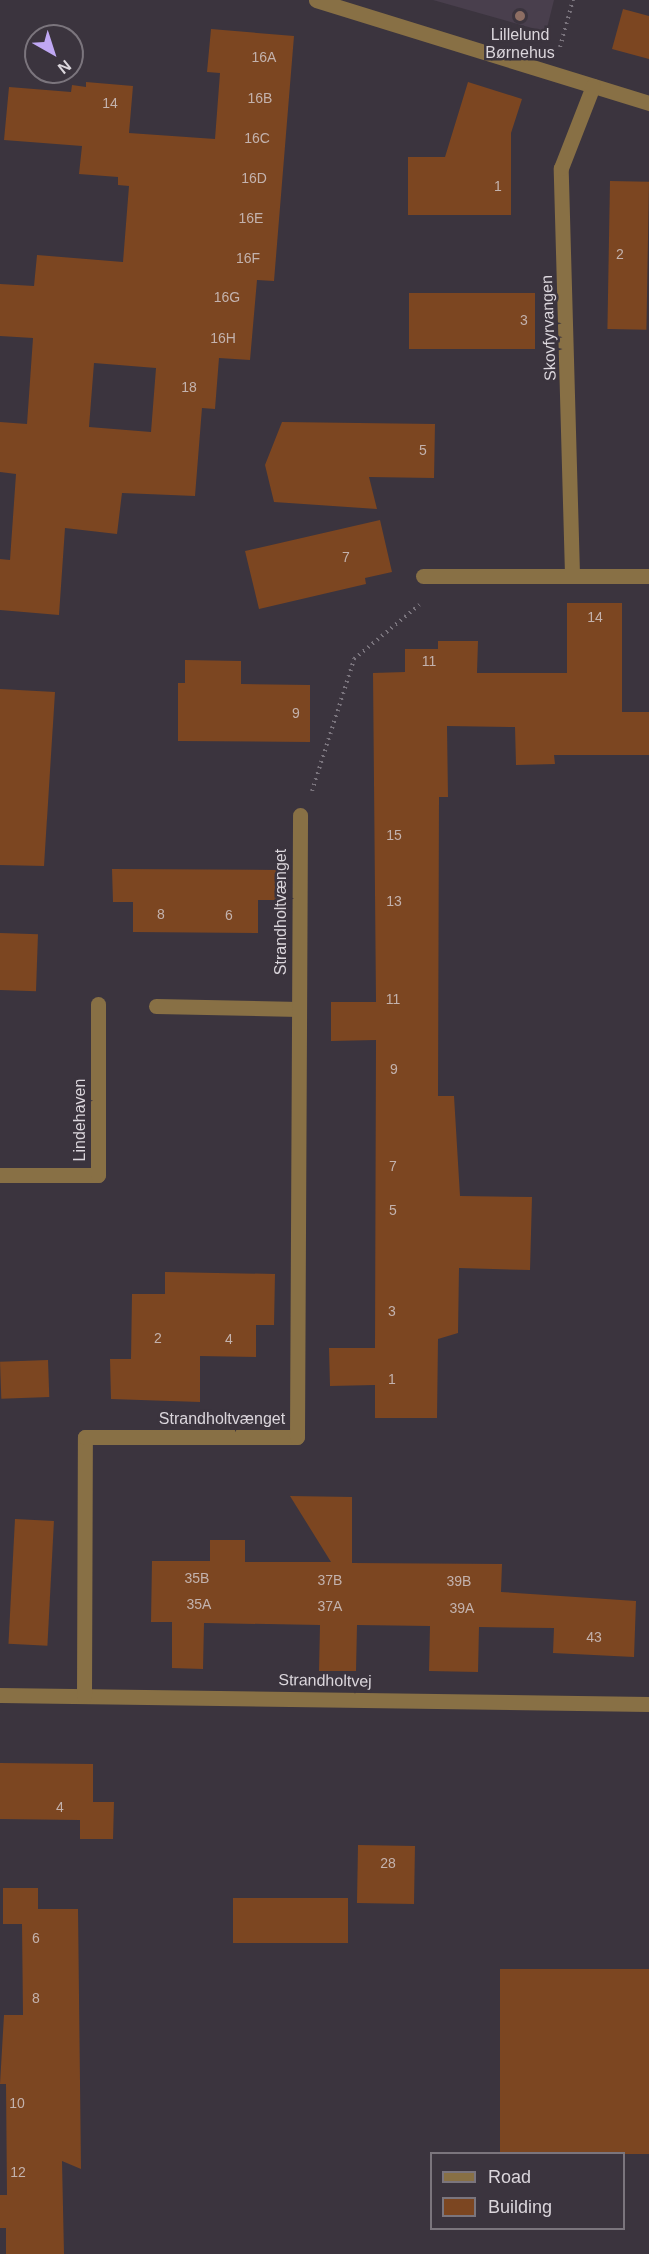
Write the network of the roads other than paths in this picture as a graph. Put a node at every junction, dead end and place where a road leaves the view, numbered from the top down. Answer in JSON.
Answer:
{"nodes":[{"id":1,"x":316,"y":0,"type":"edge"},
{"id":2,"x":593,"y":86,"type":"junction"},
{"id":3,"x":649,"y":104,"type":"edge"},
{"id":4,"x":572,"y":574,"type":"junction"},
{"id":5,"x":423,"y":576,"type":"dead end"},
{"id":6,"x":649,"y":576,"type":"edge"},
{"id":7,"x":300,"y":815,"type":"road end"},
{"id":8,"x":98,"y":1004,"type":"dead end"},
{"id":9,"x":156,"y":1006,"type":"dead end"},
{"id":10,"x":299,"y":1009,"type":"junction"},
{"id":11,"x":0,"y":1175,"type":"edge"},
{"id":12,"x":0,"y":1695,"type":"edge"},
{"id":13,"x":84,"y":1696,"type":"junction"},
{"id":14,"x":649,"y":1704,"type":"edge"}],
"edges":[{"from":1,"to":2,"type":"street"},
{"from":2,"to":3,"type":"street"},
{"from":2,"to":4,"type":"street","name":"Skovfyrvangen"},
{"from":4,"to":5,"type":"street"},
{"from":4,"to":6,"type":"street"},
{"from":7,"to":10,"type":"street","name":"Strandholtvænget"},
{"from":8,"to":11,"type":"street","name":"Lindehaven"},
{"from":9,"to":10,"type":"street"},
{"from":10,"to":13,"type":"street","name":"Strandholtvænget"},
{"from":12,"to":13,"type":"street","name":"Strandholtvej"},
{"from":13,"to":14,"type":"street","name":"Strandholtvej"}]}
